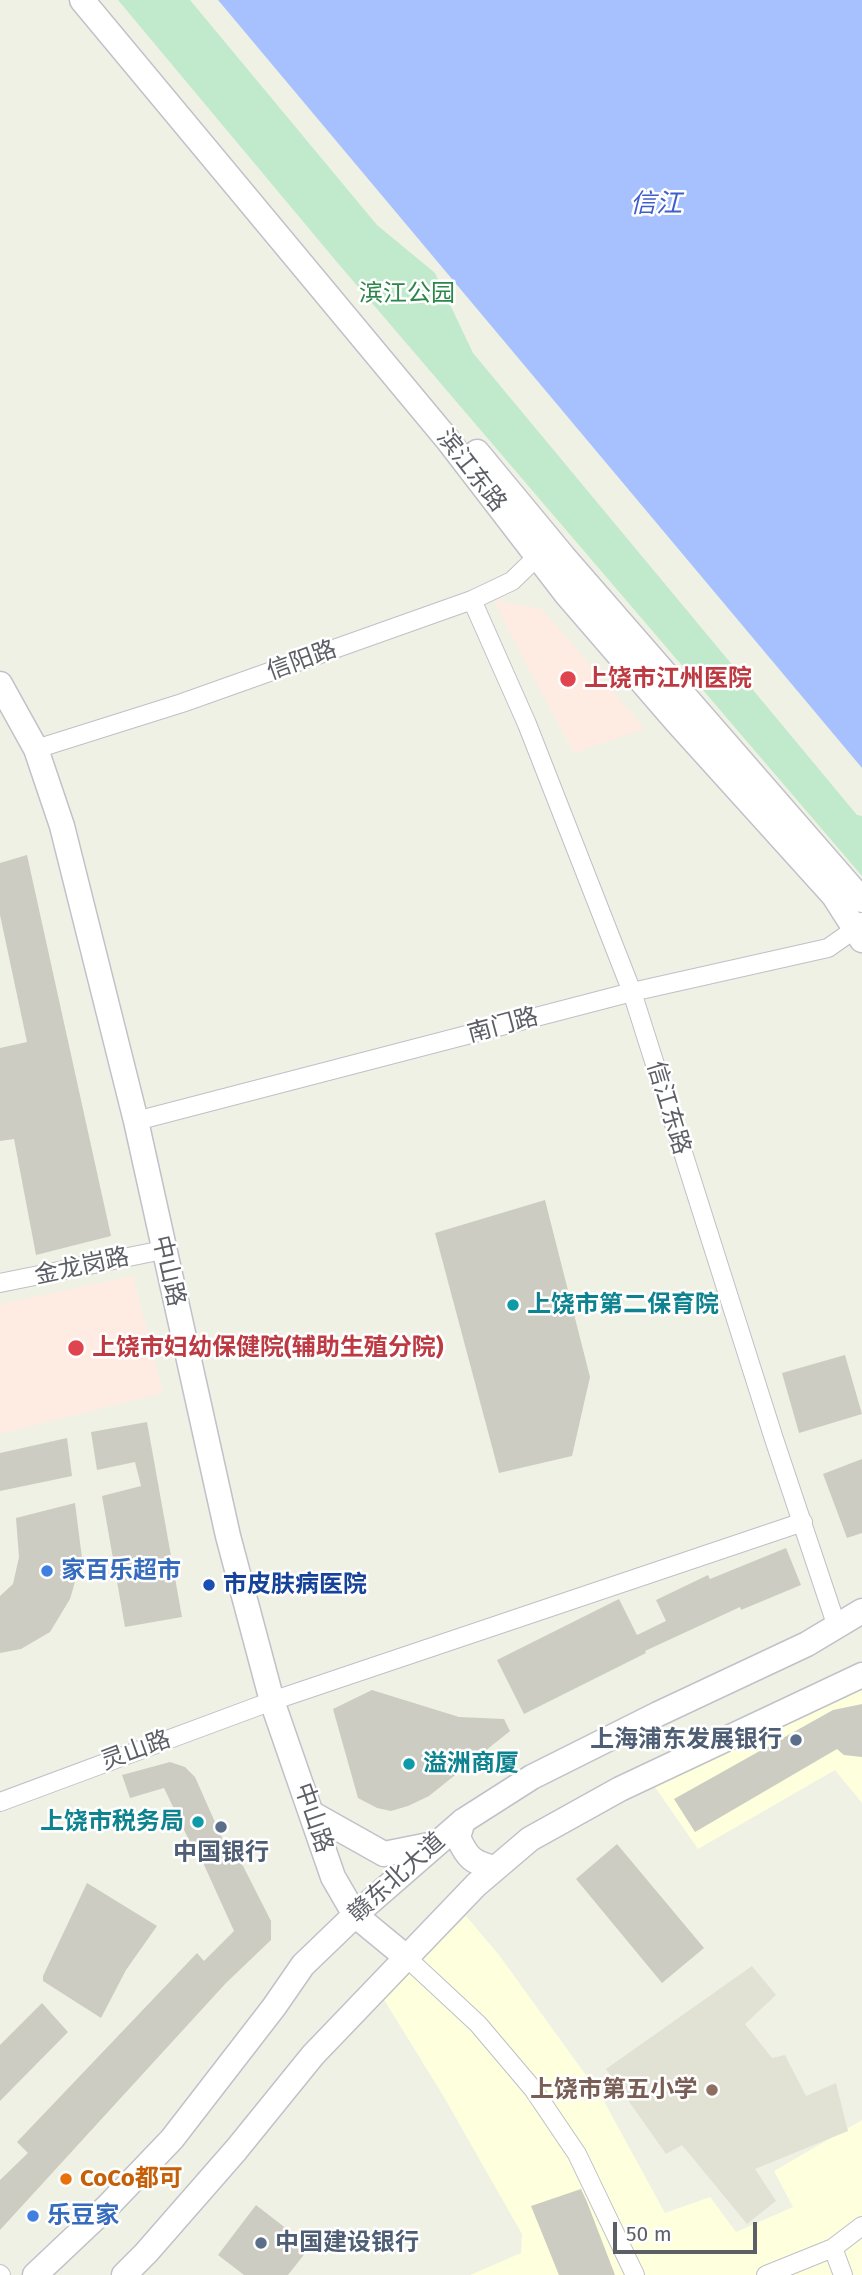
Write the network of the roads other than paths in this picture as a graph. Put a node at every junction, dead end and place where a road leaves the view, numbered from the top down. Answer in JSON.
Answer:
{"nodes":[{"id":1,"x":82,"y":0,"type":"edge"},
{"id":2,"x":102,"y":0,"type":"edge"},
{"id":3,"x":545,"y":550,"type":"junction"},
{"id":4,"x":472,"y":600,"type":"junction"},
{"id":5,"x":0,"y":684,"type":"edge"},
{"id":6,"x":36,"y":749,"type":"junction"},
{"id":7,"x":862,"y":900,"type":"edge"},
{"id":8,"x":860,"y":930,"type":"edge"},
{"id":9,"x":632,"y":992,"type":"junction"},
{"id":10,"x":136,"y":1121,"type":"junction"},
{"id":11,"x":163,"y":1250,"type":"junction"},
{"id":12,"x":0,"y":1283,"type":"edge"},
{"id":13,"x":803,"y":1522,"type":"junction"},
{"id":14,"x":862,"y":1611,"type":"edge"},
{"id":15,"x":837,"y":1626,"type":"junction"},
{"id":16,"x":862,"y":1675,"type":"edge"},
{"id":17,"x":272,"y":1701,"type":"junction"},
{"id":18,"x":0,"y":1802,"type":"edge"},
{"id":19,"x":311,"y":1813,"type":"junction"},
{"id":20,"x":463,"y":1821,"type":"junction"},
{"id":21,"x":434,"y":1844,"type":"junction"},
{"id":22,"x":495,"y":1868,"type":"junction"},
{"id":23,"x":355,"y":1915,"type":"junction"},
{"id":24,"x":406,"y":1957,"type":"junction"},
{"id":25,"x":862,"y":2226,"type":"edge"},
{"id":26,"x":833,"y":2248,"type":"junction"},
{"id":27,"x":35,"y":2275,"type":"edge"},
{"id":28,"x":124,"y":2275,"type":"edge"},
{"id":29,"x":635,"y":2275,"type":"edge"},
{"id":30,"x":766,"y":2275,"type":"edge"},
{"id":31,"x":843,"y":2275,"type":"edge"}],
"edges":[{"from":1,"to":3,"type":"main road","name":"滨江东路"},
{"from":2,"to":3,"type":"main road","name":"滨江东路"},
{"from":3,"to":4,"type":"street","name":"信阳路"},
{"from":3,"to":7,"type":"main road","name":"滨江东路"},
{"from":3,"to":8,"type":"main road","name":"滨江东路"},
{"from":4,"to":6,"type":"street","name":"信阳路"},
{"from":4,"to":9,"type":"street","name":"信江东路"},
{"from":5,"to":6,"type":"main road","name":"中山路"},
{"from":6,"to":10,"type":"main road","name":"中山路"},
{"from":8,"to":9,"type":"street","name":"南门路"},
{"from":9,"to":10,"type":"street","name":"南门路"},
{"from":9,"to":13,"type":"street","name":"信江东路"},
{"from":10,"to":11,"type":"main road","name":"中山路"},
{"from":11,"to":12,"type":"street","name":"金龙岗路"},
{"from":11,"to":17,"type":"main road","name":"中山路"},
{"from":13,"to":15,"type":"street","name":"信江东路"},
{"from":13,"to":17,"type":"street","name":"灵山路"},
{"from":14,"to":15,"type":"main road","name":"赣东北大道"},
{"from":15,"to":20,"type":"main road","name":"赣东北大道"},
{"from":16,"to":22,"type":"main road"},
{"from":17,"to":18,"type":"street","name":"灵山路"},
{"from":17,"to":19,"type":"main road","name":"中山路"},
{"from":19,"to":21,"type":"main road"},
{"from":19,"to":23,"type":"main road","name":"中山路"},
{"from":20,"to":21,"type":"main road","name":"赣东北大道"},
{"from":20,"to":22,"type":"main road"},
{"from":21,"to":23,"type":"main road","name":"赣东北大道"},
{"from":22,"to":24,"type":"main road"},
{"from":23,"to":24,"type":"main road","name":"中山路"},
{"from":23,"to":27,"type":"main road","name":"赣东北大道"},
{"from":24,"to":28,"type":"main road"},
{"from":24,"to":29,"type":"street"},
{"from":25,"to":26,"type":"street"},
{"from":26,"to":30,"type":"street"},
{"from":26,"to":31,"type":"street"}]}
